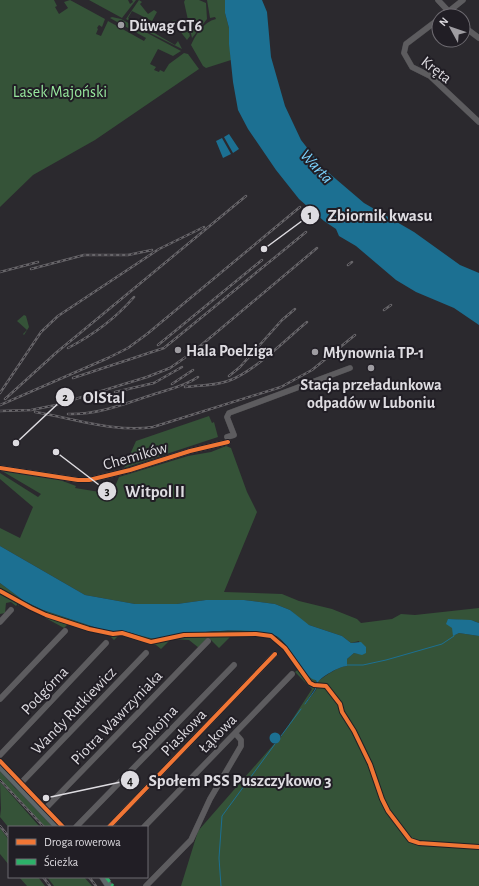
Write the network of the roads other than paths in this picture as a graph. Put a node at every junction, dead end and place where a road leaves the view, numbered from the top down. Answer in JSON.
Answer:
{"nodes":[{"id":1,"x":438,"y":0,"type":"edge"},
{"id":2,"x":462,"y":0,"type":"edge"},
{"id":3,"x":445,"y":8,"type":"edge"},
{"id":4,"x":456,"y":8,"type":"edge"},
{"id":5,"x":431,"y":25,"type":"edge"},
{"id":6,"x":479,"y":122,"type":"edge"},
{"id":7,"x":350,"y":368,"type":"dead end"},
{"id":8,"x":0,"y":468,"type":"edge"},
{"id":9,"x":11,"y":610,"type":"dead end"},
{"id":10,"x":0,"y":622,"type":"edge"},
{"id":11,"x":65,"y":631,"type":"dead end"},
{"id":12,"x":208,"y":641,"type":"dead end"},
{"id":13,"x":106,"y":643,"type":"dead end"},
{"id":14,"x":146,"y":653,"type":"dead end"},
{"id":15,"x":275,"y":654,"type":"dead end"},
{"id":16,"x":234,"y":665,"type":"dead end"},
{"id":17,"x":292,"y":674,"type":"dead end"},
{"id":18,"x":0,"y":700,"type":"edge"},
{"id":19,"x":234,"y":733,"type":"junction"},
{"id":20,"x":0,"y":755,"type":"edge"},
{"id":21,"x":0,"y":766,"type":"edge"},
{"id":22,"x":19,"y":785,"type":"junction"},
{"id":23,"x":43,"y":811,"type":"junction"},
{"id":24,"x":57,"y":826,"type":"edge"},
{"id":25,"x":77,"y":826,"type":"edge"},
{"id":26,"x":110,"y":826,"type":"edge"},
{"id":27,"x":145,"y":826,"type":"edge"},
{"id":28,"x":146,"y":886,"type":"edge"}],
"edges":[{"from":1,"to":3,"type":"street"},
{"from":2,"to":4,"type":"street"},
{"from":5,"to":6,"type":"street","name":"Kręta"},
{"from":7,"to":8,"type":"street","name":"Chemików"},
{"from":9,"to":10,"type":"street"},
{"from":11,"to":18,"type":"street"},
{"from":12,"to":23,"type":"street","name":"Piotra Wawrzyniaka"},
{"from":13,"to":20,"type":"street","name":"Podgórna"},
{"from":14,"to":22,"type":"street","name":"Wandy Rutkiewicz"},
{"from":15,"to":26,"type":"street","name":"Piaskowa"},
{"from":16,"to":25,"type":"street","name":"Spokojna"},
{"from":17,"to":19,"type":"street","name":"Łąkowa"},
{"from":19,"to":27,"type":"street","name":"Łąkowa"},
{"from":19,"to":28,"type":"street"},
{"from":21,"to":22,"type":"main road"},
{"from":22,"to":23,"type":"main road"},
{"from":23,"to":24,"type":"main road"}]}
